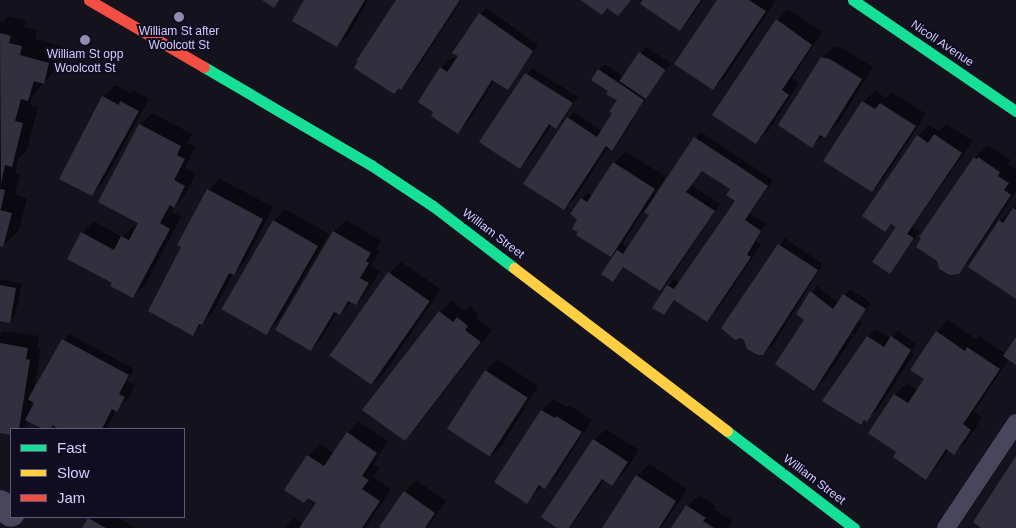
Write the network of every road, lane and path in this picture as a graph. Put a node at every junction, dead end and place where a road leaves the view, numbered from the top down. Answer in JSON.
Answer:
{"nodes":[{"id":1,"x":89,"y":0,"type":"edge"},
{"id":2,"x":853,"y":0,"type":"edge"},
{"id":3,"x":1016,"y":111,"type":"edge"},
{"id":4,"x":1016,"y":423,"type":"edge"},
{"id":5,"x":0,"y":504,"type":"edge"},
{"id":6,"x":10,"y":512,"type":"edge"},
{"id":7,"x":854,"y":528,"type":"edge"},
{"id":8,"x":946,"y":528,"type":"edge"}],
"edges":[{"from":1,"to":7,"type":"main road","name":"William Street"},
{"from":2,"to":3,"type":"main road","name":"Nicoll Avenue"},
{"from":4,"to":8,"type":"lane"},
{"from":5,"to":6,"type":"street"}]}
